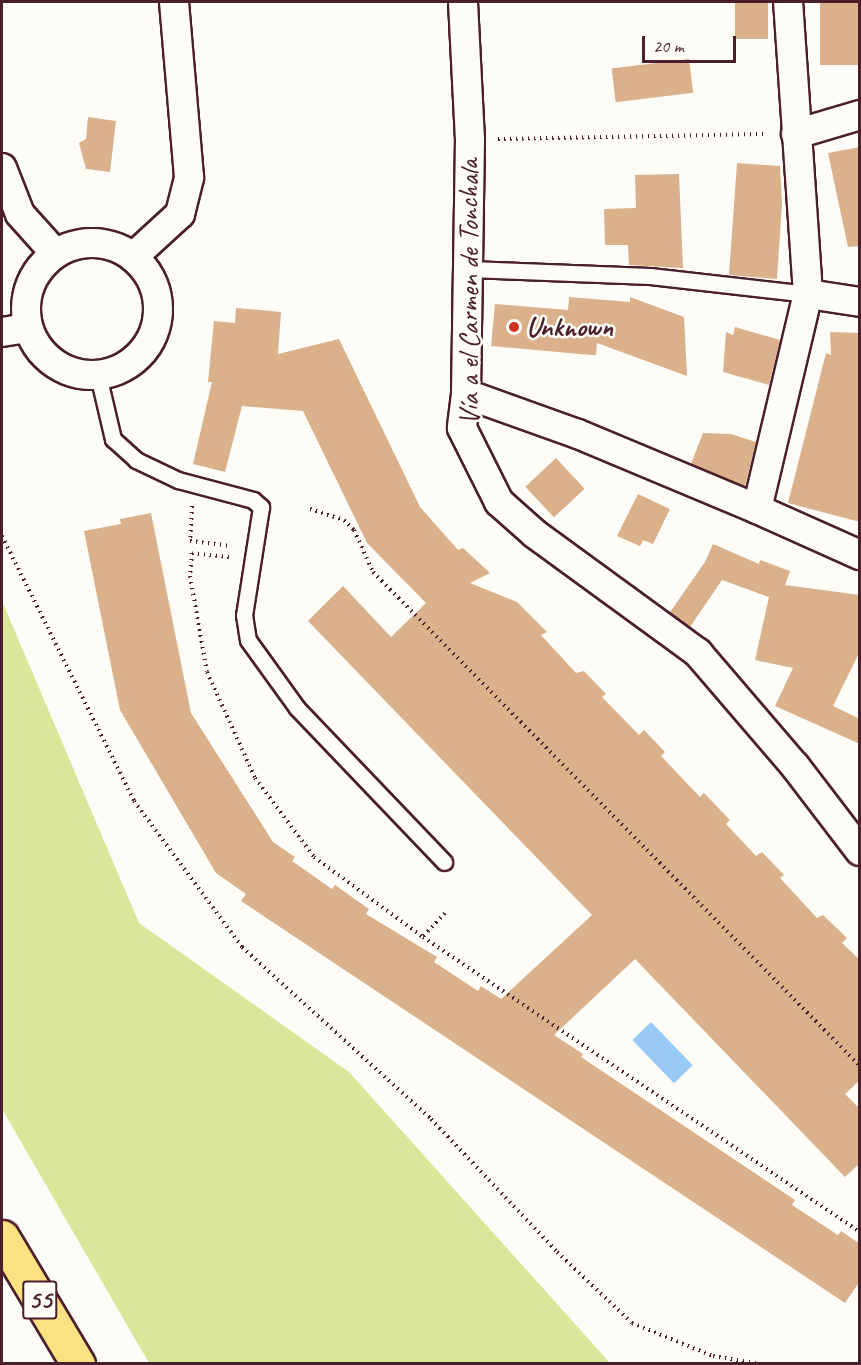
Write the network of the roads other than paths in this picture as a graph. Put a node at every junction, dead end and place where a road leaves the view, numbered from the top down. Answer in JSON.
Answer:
{"nodes":[{"id":1,"x":174,"y":2,"type":"edge"},
{"id":2,"x":463,"y":2,"type":"edge"},
{"id":3,"x":788,"y":2,"type":"edge"},
{"id":4,"x":860,"y":115,"type":"edge"},
{"id":5,"x":796,"y":134,"type":"junction"},
{"id":6,"x":2,"y":168,"type":"edge"},
{"id":7,"x":55,"y":254,"type":"junction"},
{"id":8,"x":133,"y":257,"type":"junction"},
{"id":9,"x":469,"y":269,"type":"junction"},
{"id":10,"x":808,"y":294,"type":"junction"},
{"id":11,"x":860,"y":302,"type":"edge"},
{"id":12,"x":15,"y":330,"type":"edge"},
{"id":13,"x":98,"y":375,"type":"junction"},
{"id":14,"x":466,"y":394,"type":"junction"},
{"id":15,"x":757,"y":509,"type":"junction"},
{"id":16,"x":860,"y":555,"type":"edge"},
{"id":17,"x":860,"y":851,"type":"edge"},
{"id":18,"x":444,"y":862,"type":"dead end"},
{"id":19,"x":2,"y":1237,"type":"edge"},
{"id":20,"x":78,"y":1364,"type":"edge"}],
"edges":[{"from":1,"to":8,"type":"street"},
{"from":2,"to":9,"type":"street","name":"Vía a el Carmen de Tonchala"},
{"from":3,"to":5,"type":"street"},
{"from":4,"to":5,"type":"street"},
{"from":5,"to":10,"type":"street"},
{"from":6,"to":7,"type":"street"},
{"from":7,"to":8,"type":"street"},
{"from":7,"to":12,"type":"street"},
{"from":8,"to":13,"type":"street"},
{"from":9,"to":10,"type":"lane"},
{"from":9,"to":14,"type":"street","name":"Vía a el Carmen de Tonchala"},
{"from":10,"to":11,"type":"street"},
{"from":10,"to":15,"type":"street"},
{"from":12,"to":13,"type":"street"},
{"from":13,"to":18,"type":"lane"},
{"from":14,"to":15,"type":"street"},
{"from":14,"to":17,"type":"street","name":"Vía a el Carmen de Tonchala"},
{"from":15,"to":16,"type":"street"},
{"from":19,"to":20,"type":"highway","number":"55"}]}
